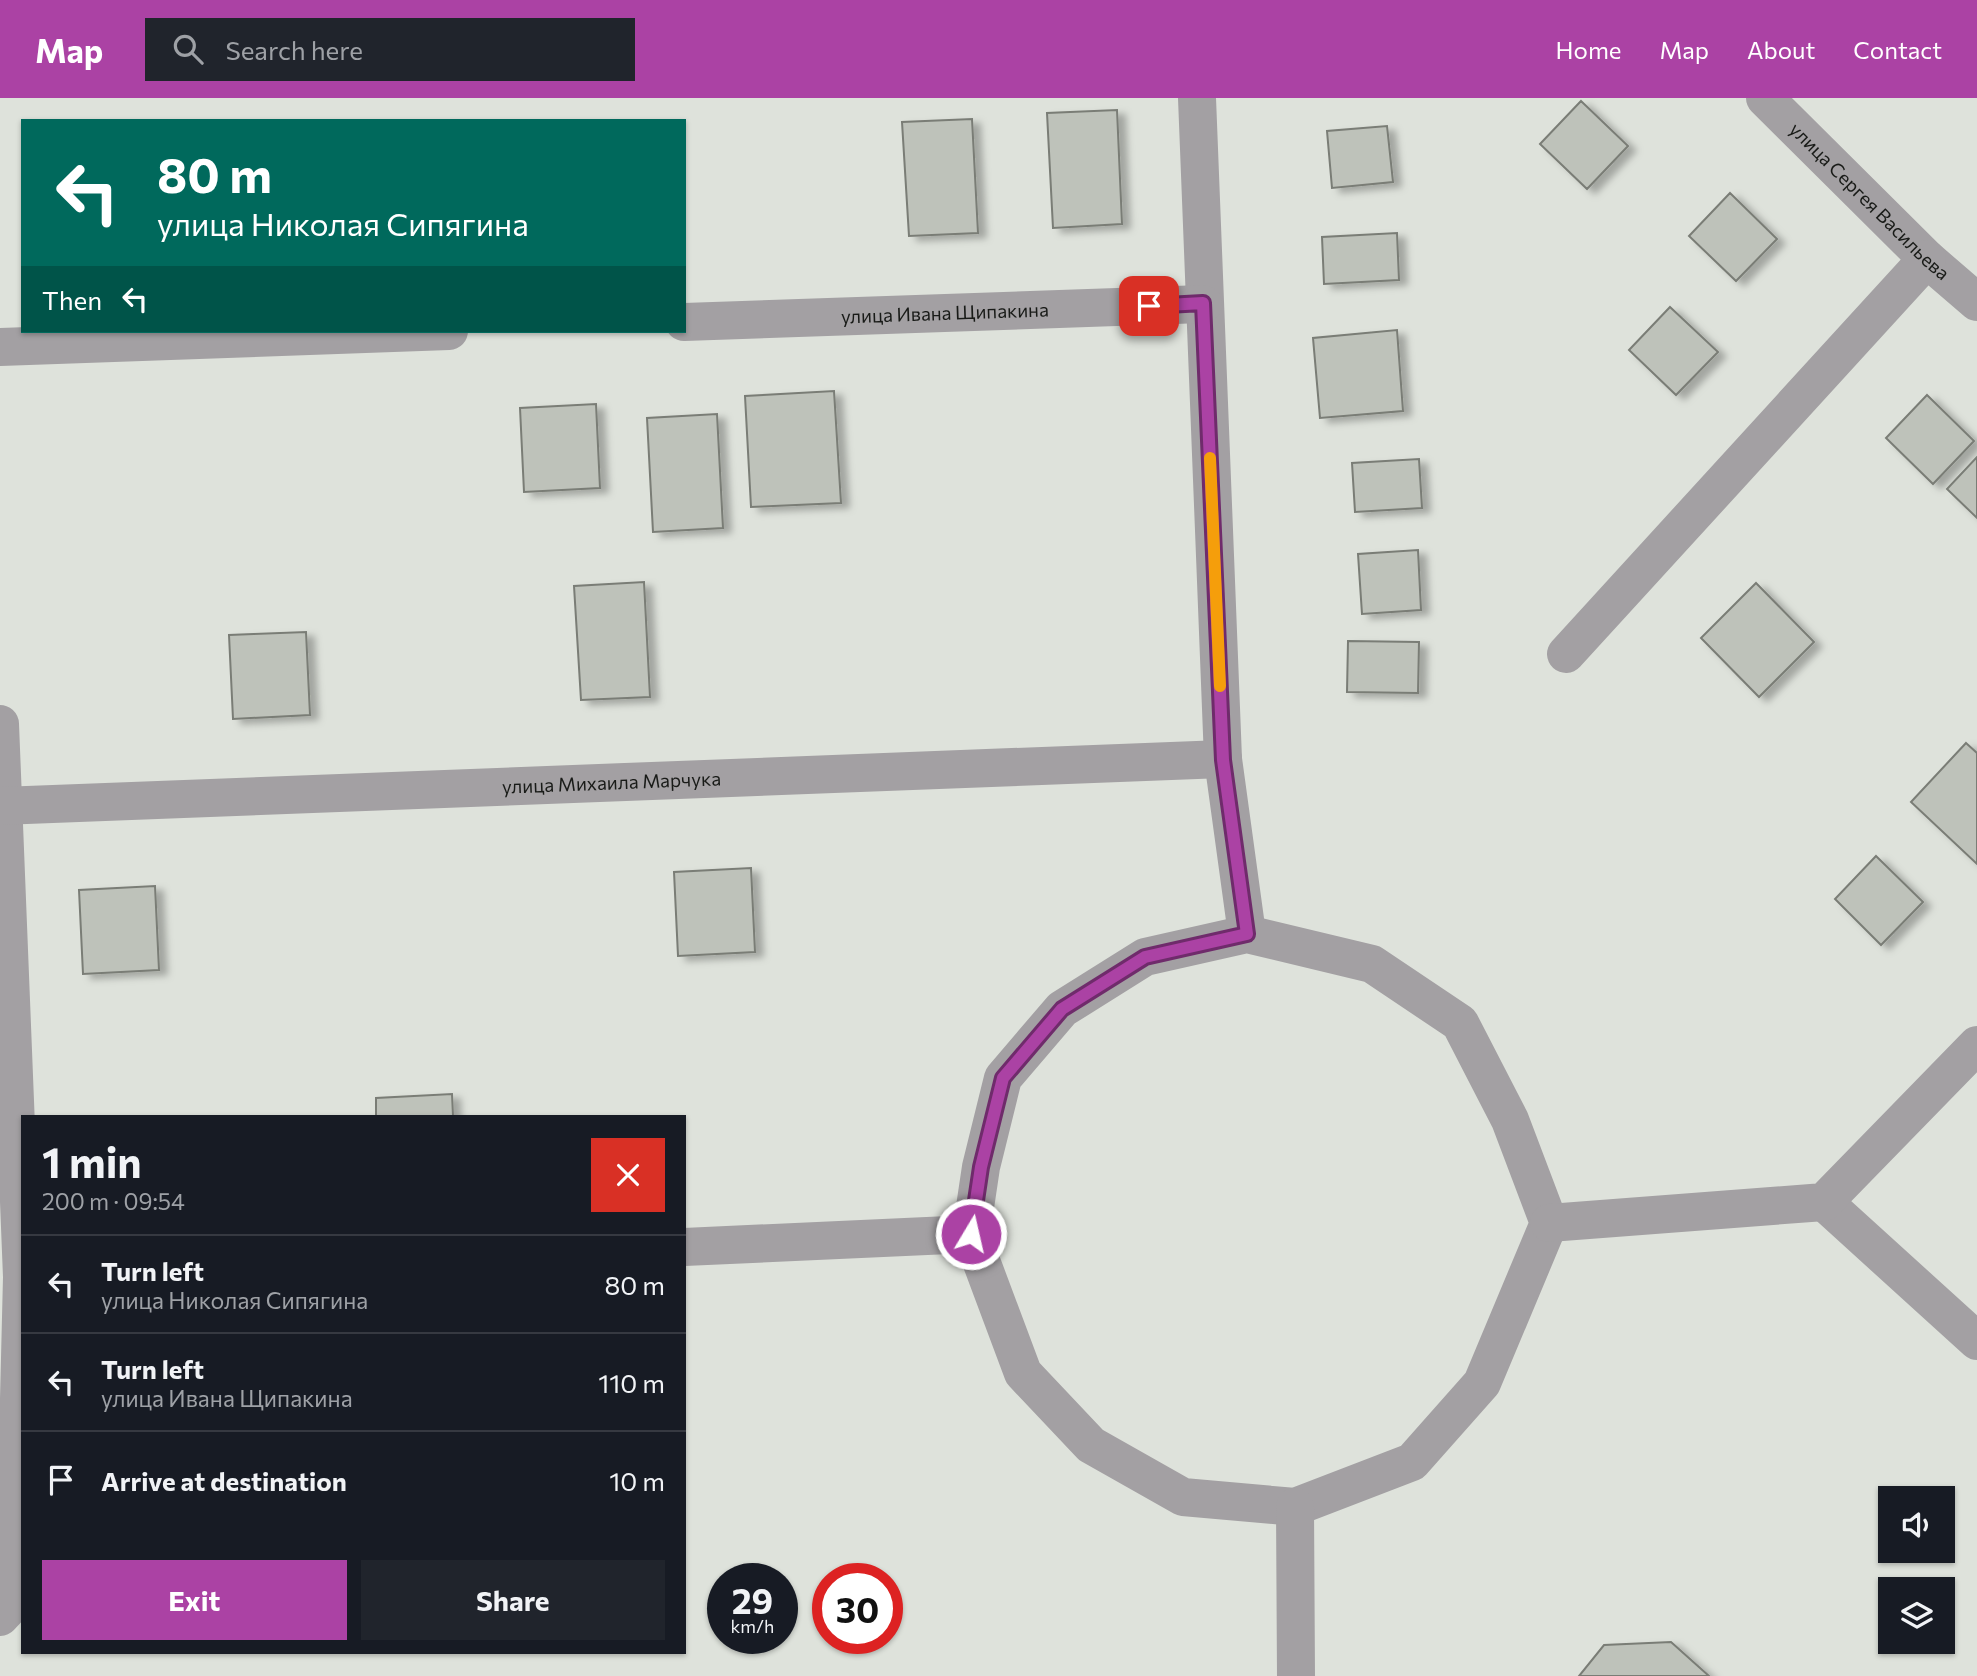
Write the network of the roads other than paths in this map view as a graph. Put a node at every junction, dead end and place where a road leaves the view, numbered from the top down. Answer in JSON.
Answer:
{"nodes":[{"id":1,"x":1197,"y":98,"type":"edge"},
{"id":2,"x":1766,"y":98,"type":"edge"},
{"id":3,"x":1927,"y":259,"type":"junction"},
{"id":4,"x":1977,"y":302,"type":"edge"},
{"id":5,"x":1203,"y":303,"type":"junction"},
{"id":6,"x":686,"y":322,"type":"edge"},
{"id":7,"x":393,"y":333,"type":"edge"},
{"id":8,"x":0,"y":347,"type":"edge"},
{"id":9,"x":1566,"y":654,"type":"dead end"},
{"id":10,"x":0,"y":724,"type":"edge"},
{"id":11,"x":1223,"y":760,"type":"junction"},
{"id":12,"x":2,"y":806,"type":"edge"},
{"id":13,"x":1247,"y":934,"type":"junction"},
{"id":14,"x":1977,"y":1045,"type":"edge"},
{"id":15,"x":1824,"y":1202,"type":"junction"},
{"id":16,"x":1549,"y":1223,"type":"junction"},
{"id":17,"x":971,"y":1234,"type":"junction"},
{"id":18,"x":686,"y":1247,"type":"edge"},
{"id":19,"x":15,"y":1277,"type":"edge"},
{"id":20,"x":1977,"y":1341,"type":"edge"},
{"id":21,"x":1295,"y":1507,"type":"junction"},
{"id":22,"x":0,"y":1617,"type":"edge"},
{"id":23,"x":1296,"y":1676,"type":"edge"}],
"edges":[{"from":1,"to":5,"type":"street"},
{"from":2,"to":3,"type":"street","name":"улица Сергея Васильева"},
{"from":3,"to":4,"type":"street","name":"улица Сергея Васильева"},
{"from":3,"to":9,"type":"street"},
{"from":5,"to":6,"type":"street","name":"улица Ивана Щипакина"},
{"from":5,"to":11,"type":"street"},
{"from":7,"to":8,"type":"street"},
{"from":10,"to":12,"type":"street"},
{"from":11,"to":12,"type":"street","name":"улица Михаила Марчука"},
{"from":11,"to":13,"type":"street"},
{"from":12,"to":19,"type":"street"},
{"from":13,"to":16,"type":"street"},
{"from":13,"to":17,"type":"street"},
{"from":14,"to":15,"type":"street"},
{"from":15,"to":16,"type":"street"},
{"from":15,"to":20,"type":"street"},
{"from":16,"to":21,"type":"street"},
{"from":17,"to":18,"type":"street"},
{"from":17,"to":21,"type":"street"},
{"from":19,"to":22,"type":"street"},
{"from":21,"to":23,"type":"street"}]}
